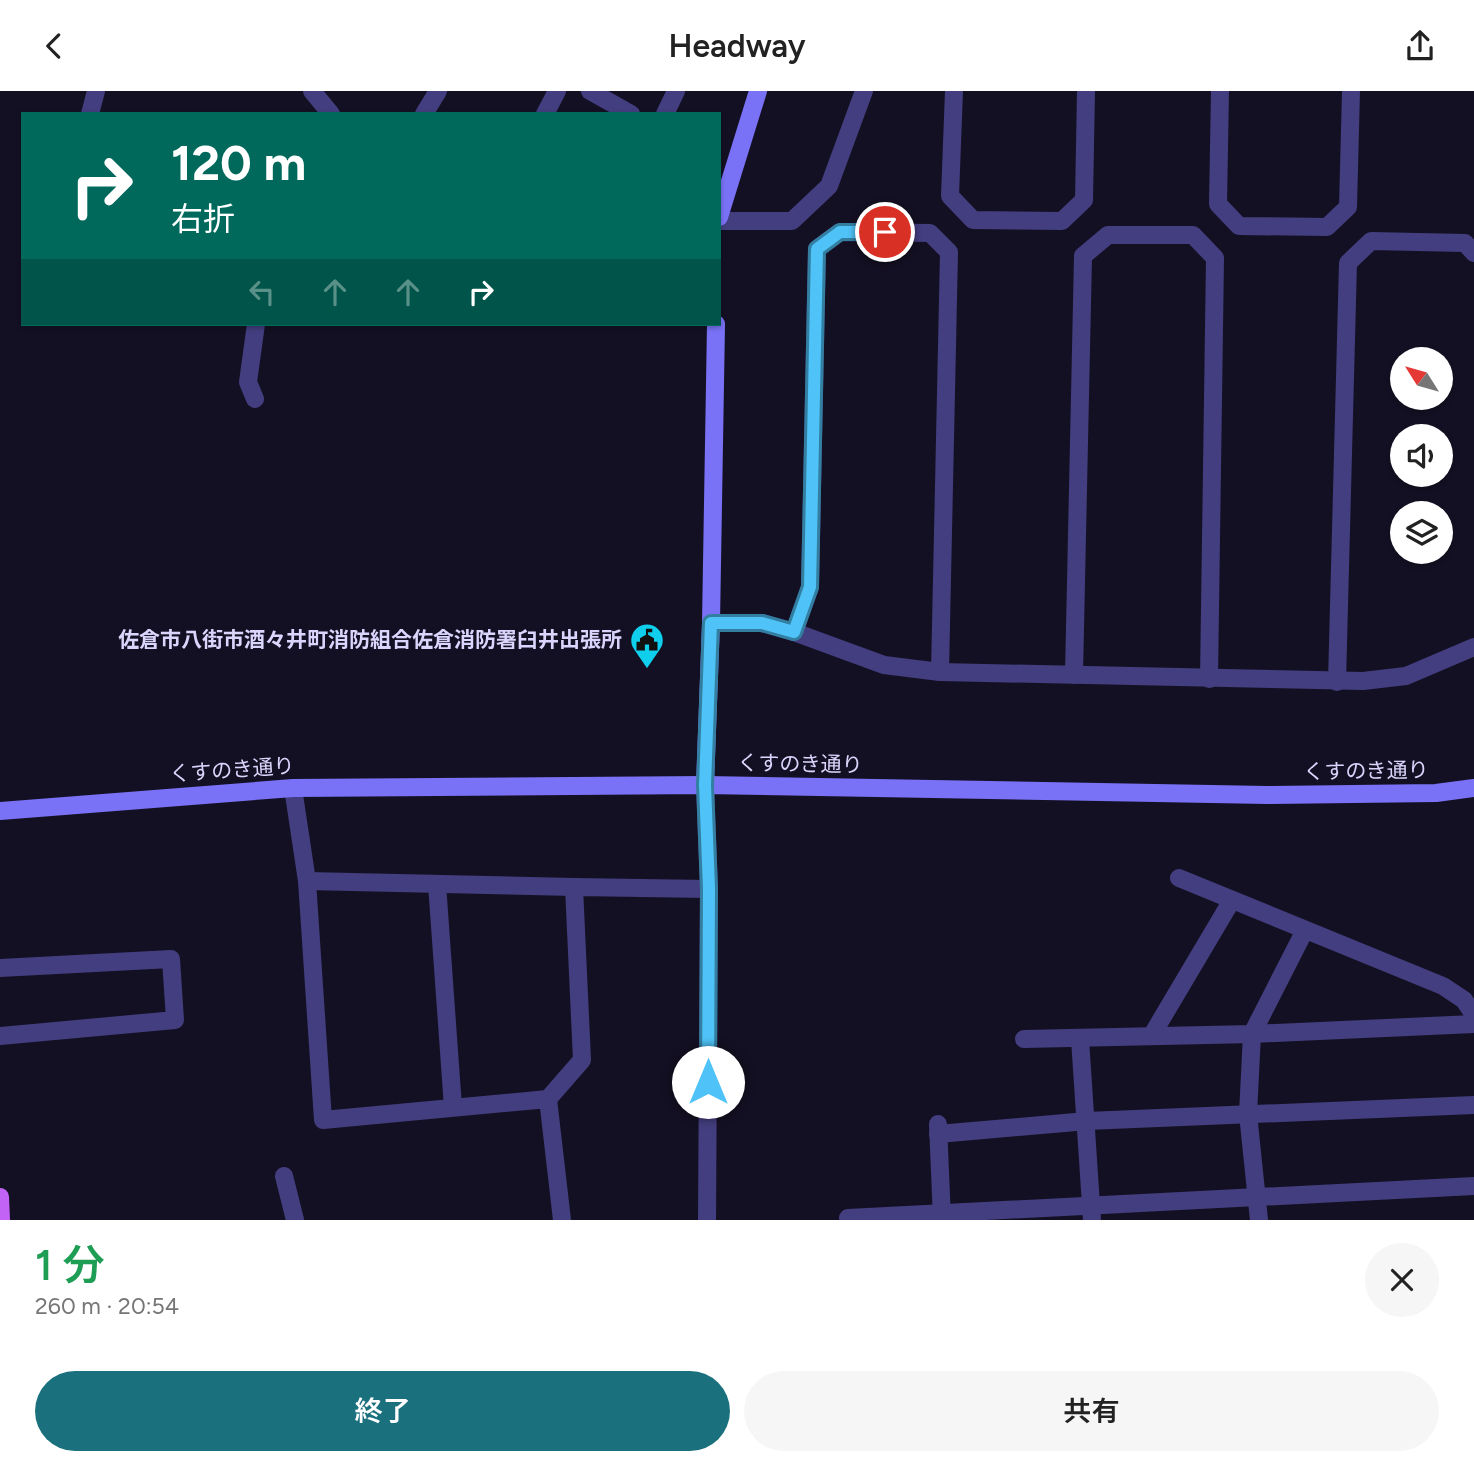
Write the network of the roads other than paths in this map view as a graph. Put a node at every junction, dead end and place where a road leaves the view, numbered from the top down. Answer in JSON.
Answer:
{"nodes":[{"id":1,"x":96,"y":91,"type":"edge"},
{"id":2,"x":312,"y":91,"type":"edge"},
{"id":3,"x":438,"y":91,"type":"edge"},
{"id":4,"x":557,"y":91,"type":"edge"},
{"id":5,"x":590,"y":91,"type":"edge"},
{"id":6,"x":676,"y":91,"type":"edge"},
{"id":7,"x":758,"y":91,"type":"edge"},
{"id":8,"x":864,"y":91,"type":"edge"},
{"id":9,"x":954,"y":91,"type":"edge"},
{"id":10,"x":1086,"y":91,"type":"edge"},
{"id":11,"x":1220,"y":91,"type":"edge"},
{"id":12,"x":1351,"y":91,"type":"edge"},
{"id":13,"x":91,"y":112,"type":"edge"},
{"id":14,"x":329,"y":112,"type":"edge"},
{"id":15,"x":425,"y":112,"type":"edge"},
{"id":16,"x":546,"y":112,"type":"edge"},
{"id":17,"x":627,"y":112,"type":"edge"},
{"id":18,"x":666,"y":112,"type":"edge"},
{"id":19,"x":721,"y":212,"type":"edge"},
{"id":20,"x":721,"y":219,"type":"edge"},
{"id":21,"x":1474,"y":253,"type":"edge"},
{"id":22,"x":256,"y":326,"type":"edge"},
{"id":23,"x":716,"y":326,"type":"edge"},
{"id":24,"x":255,"y":399,"type":"dead end"},
{"id":25,"x":711,"y":623,"type":"junction"},
{"id":26,"x":794,"y":632,"type":"junction"},
{"id":27,"x":1474,"y":647,"type":"edge"},
{"id":28,"x":940,"y":672,"type":"junction"},
{"id":29,"x":1073,"y":675,"type":"junction"},
{"id":30,"x":1209,"y":679,"type":"junction"},
{"id":31,"x":1337,"y":682,"type":"junction"},
{"id":32,"x":705,"y":785,"type":"junction"},
{"id":33,"x":293,"y":788,"type":"junction"},
{"id":34,"x":1474,"y":788,"type":"edge"},
{"id":35,"x":0,"y":811,"type":"edge"},
{"id":36,"x":1179,"y":878,"type":"dead end"},
{"id":37,"x":307,"y":881,"type":"junction"},
{"id":38,"x":438,"y":884,"type":"junction"},
{"id":39,"x":574,"y":887,"type":"junction"},
{"id":40,"x":709,"y":889,"type":"junction"},
{"id":41,"x":1232,"y":900,"type":"junction"},
{"id":42,"x":1305,"y":930,"type":"junction"},
{"id":43,"x":0,"y":968,"type":"edge"},
{"id":44,"x":1474,"y":1015,"type":"edge"},
{"id":45,"x":1474,"y":1024,"type":"edge"},
{"id":46,"x":1252,"y":1034,"type":"junction"},
{"id":47,"x":1152,"y":1035,"type":"junction"},
{"id":48,"x":0,"y":1036,"type":"edge"},
{"id":49,"x":1024,"y":1039,"type":"dead end"},
{"id":50,"x":1080,"y":1039,"type":"junction"},
{"id":51,"x":548,"y":1099,"type":"junction"},
{"id":52,"x":1474,"y":1105,"type":"edge"},
{"id":53,"x":453,"y":1107,"type":"junction"},
{"id":54,"x":1248,"y":1115,"type":"junction"},
{"id":55,"x":1087,"y":1121,"type":"junction"},
{"id":56,"x":284,"y":1176,"type":"dead end"},
{"id":57,"x":1474,"y":1186,"type":"edge"},
{"id":58,"x":0,"y":1197,"type":"edge"},
{"id":59,"x":1257,"y":1197,"type":"junction"},
{"id":60,"x":1092,"y":1212,"type":"edge"},
{"id":61,"x":941,"y":1217,"type":"edge"},
{"id":62,"x":848,"y":1218,"type":"dead end"},
{"id":63,"x":1,"y":1220,"type":"edge"},
{"id":64,"x":295,"y":1220,"type":"edge"},
{"id":65,"x":562,"y":1220,"type":"edge"},
{"id":66,"x":708,"y":1220,"type":"edge"},
{"id":67,"x":1259,"y":1220,"type":"edge"}],
"edges":[{"from":1,"to":13,"type":"street"},
{"from":2,"to":14,"type":"street"},
{"from":3,"to":15,"type":"street"},
{"from":4,"to":16,"type":"street"},
{"from":5,"to":17,"type":"street"},
{"from":6,"to":18,"type":"street"},
{"from":7,"to":19,"type":"street"},
{"from":8,"to":20,"type":"street"},
{"from":9,"to":10,"type":"street"},
{"from":11,"to":12,"type":"street"},
{"from":21,"to":31,"type":"street"},
{"from":22,"to":24,"type":"street"},
{"from":23,"to":25,"type":"street"},
{"from":25,"to":26,"type":"street"},
{"from":25,"to":32,"type":"street"},
{"from":26,"to":28,"type":"street"},
{"from":26,"to":28,"type":"street"},
{"from":27,"to":31,"type":"street"},
{"from":28,"to":29,"type":"street"},
{"from":29,"to":30,"type":"street"},
{"from":29,"to":30,"type":"street"},
{"from":30,"to":31,"type":"street"},
{"from":32,"to":33,"type":"street","name":"くすのき通り"},
{"from":32,"to":34,"type":"street","name":"くすのき通り"},
{"from":32,"to":40,"type":"street"},
{"from":33,"to":35,"type":"street","name":"くすのき通り"},
{"from":33,"to":37,"type":"street"},
{"from":36,"to":41,"type":"street"},
{"from":37,"to":38,"type":"street"},
{"from":37,"to":53,"type":"street"},
{"from":38,"to":39,"type":"street"},
{"from":38,"to":53,"type":"street"},
{"from":39,"to":40,"type":"street"},
{"from":39,"to":51,"type":"street"},
{"from":40,"to":66,"type":"street"},
{"from":41,"to":42,"type":"street"},
{"from":41,"to":47,"type":"street"},
{"from":42,"to":44,"type":"street"},
{"from":42,"to":46,"type":"street"},
{"from":43,"to":48,"type":"street"},
{"from":45,"to":46,"type":"street"},
{"from":46,"to":47,"type":"street"},
{"from":46,"to":54,"type":"street"},
{"from":47,"to":50,"type":"street"},
{"from":49,"to":50,"type":"street"},
{"from":50,"to":55,"type":"street"},
{"from":51,"to":53,"type":"street"},
{"from":51,"to":65,"type":"street"},
{"from":52,"to":54,"type":"street"},
{"from":54,"to":55,"type":"street"},
{"from":54,"to":59,"type":"street"},
{"from":55,"to":60,"type":"street"},
{"from":55,"to":61,"type":"street"},
{"from":56,"to":64,"type":"street"},
{"from":57,"to":59,"type":"street"},
{"from":58,"to":63,"type":"main road"},
{"from":59,"to":60,"type":"street"},
{"from":59,"to":67,"type":"street"},
{"from":60,"to":61,"type":"street"},
{"from":61,"to":62,"type":"street"}]}
